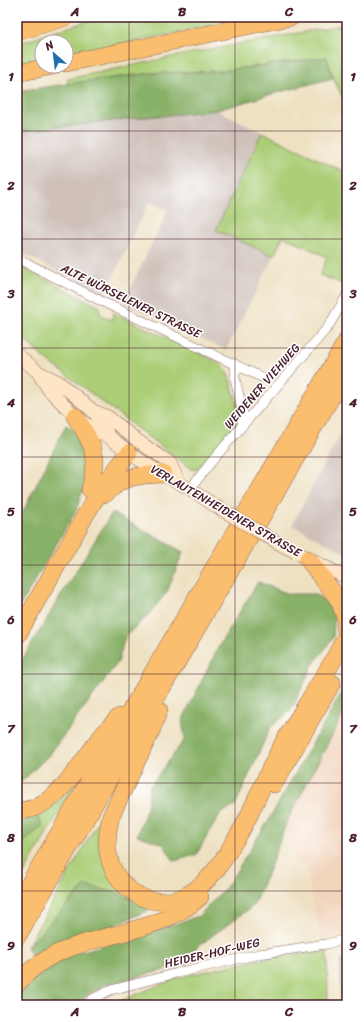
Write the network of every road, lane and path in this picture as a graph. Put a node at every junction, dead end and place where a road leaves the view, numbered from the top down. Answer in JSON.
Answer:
{"nodes":[{"id":1,"x":66,"y":17,"type":"edge"},
{"id":2,"x":291,"y":17,"type":"edge"},
{"id":3,"x":17,"y":32,"type":"edge"},
{"id":4,"x":74,"y":61,"type":"edge"},
{"id":5,"x":34,"y":70,"type":"edge"},
{"id":6,"x":17,"y":73,"type":"edge"},
{"id":7,"x":17,"y":258,"type":"edge"},
{"id":8,"x":347,"y":295,"type":"edge"},
{"id":9,"x":347,"y":340,"type":"edge"},
{"id":10,"x":17,"y":354,"type":"edge"},
{"id":11,"x":235,"y":364,"type":"junction"},
{"id":12,"x":347,"y":370,"type":"edge"},
{"id":13,"x":38,"y":372,"type":"junction"},
{"id":14,"x":261,"y":377,"type":"dead end"},
{"id":15,"x":92,"y":410,"type":"junction"},
{"id":16,"x":76,"y":416,"type":"junction"},
{"id":17,"x":242,"y":426,"type":"junction"},
{"id":18,"x":119,"y":445,"type":"junction"},
{"id":19,"x":163,"y":474,"type":"junction"},
{"id":20,"x":184,"y":486,"type":"junction"},
{"id":21,"x":90,"y":489,"type":"junction"},
{"id":22,"x":86,"y":514,"type":"junction"},
{"id":23,"x":308,"y":559,"type":"junction"},
{"id":24,"x":347,"y":578,"type":"edge"},
{"id":25,"x":17,"y":616,"type":"edge"},
{"id":26,"x":347,"y":635,"type":"edge"},
{"id":27,"x":17,"y":636,"type":"edge"},
{"id":28,"x":346,"y":658,"type":"edge"},
{"id":29,"x":174,"y":666,"type":"junction"},
{"id":30,"x":140,"y":696,"type":"junction"},
{"id":31,"x":17,"y":811,"type":"edge"},
{"id":32,"x":17,"y":905,"type":"edge"},
{"id":33,"x":17,"y":938,"type":"edge"},
{"id":34,"x":347,"y":939,"type":"edge"},
{"id":35,"x":17,"y":984,"type":"edge"},
{"id":36,"x":87,"y":1005,"type":"edge"}],
"edges":[{"from":1,"to":3,"type":"highway"},
{"from":2,"to":4,"type":"highway"},
{"from":5,"to":6,"type":"highway"},
{"from":7,"to":11,"type":"street","name":"ALTE WÜRSELENER STRASSE"},
{"from":8,"to":17,"type":"street","name":"WEIDENER VIEHWEG"},
{"from":9,"to":30,"type":"highway"},
{"from":10,"to":13,"type":"main road","name":"VERLAUTENHEIDENER STRASSE"},
{"from":11,"to":14,"type":"street","name":"ALTE WÜRSELENER STRASSE"},
{"from":11,"to":17,"type":"street"},
{"from":12,"to":29,"type":"highway"},
{"from":13,"to":15,"type":"main road","name":"VERLAUTENHEIDENER STRASSE"},
{"from":13,"to":16,"type":"main road","name":"VERLAUTENHEIDENER STRASSE"},
{"from":15,"to":18,"type":"main road","name":"VERLAUTENHEIDENER STRASSE"},
{"from":15,"to":20,"type":"main road"},
{"from":16,"to":18,"type":"main road","name":"VERLAUTENHEIDENER STRASSE"},
{"from":16,"to":21,"type":"highway"},
{"from":17,"to":20,"type":"street","name":"WEIDENER VIEHWEG"},
{"from":18,"to":19,"type":"main road","name":"VERLAUTENHEIDENER STRASSE"},
{"from":18,"to":21,"type":"highway"},
{"from":18,"to":22,"type":"highway"},
{"from":19,"to":20,"type":"main road","name":"VERLAUTENHEIDENER STRASSE"},
{"from":19,"to":22,"type":"highway"},
{"from":20,"to":23,"type":"main road","name":"VERLAUTENHEIDENER STRASSE","bridge":true},
{"from":21,"to":25,"type":"highway"},
{"from":22,"to":27,"type":"highway"},
{"from":23,"to":24,"type":"main road","name":"VERLAUTENHEIDENER STRASSE"},
{"from":23,"to":26,"type":"highway"},
{"from":26,"to":29,"type":"highway"},
{"from":28,"to":35,"type":"highway"},
{"from":29,"to":33,"type":"highway"},
{"from":30,"to":31,"type":"highway"},
{"from":30,"to":32,"type":"highway"},
{"from":34,"to":36,"type":"street","name":"HEIDER-HOF-WEG"}]}
